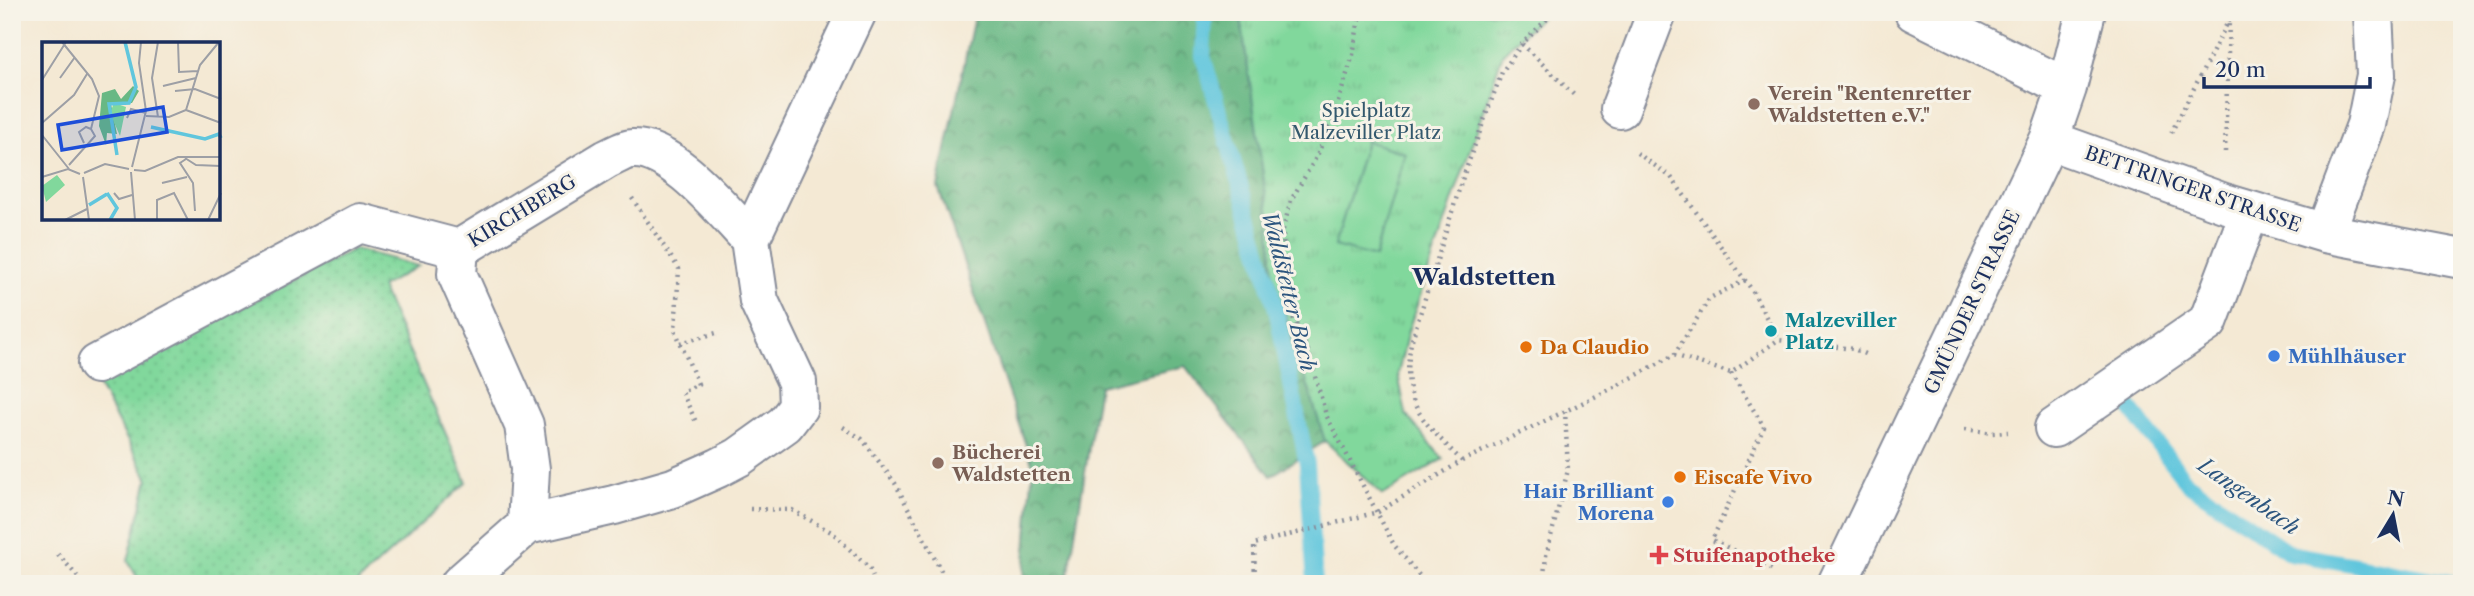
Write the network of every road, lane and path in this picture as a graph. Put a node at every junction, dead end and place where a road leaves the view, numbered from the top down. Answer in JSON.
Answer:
{"nodes":[{"id":1,"x":857,"y":12,"type":"edge"},
{"id":2,"x":1360,"y":12,"type":"edge"},
{"id":3,"x":1554,"y":12,"type":"edge"},
{"id":4,"x":1657,"y":12,"type":"edge"},
{"id":5,"x":1914,"y":12,"type":"edge"},
{"id":6,"x":2086,"y":12,"type":"edge"},
{"id":7,"x":2229,"y":12,"type":"edge"},
{"id":8,"x":2373,"y":12,"type":"edge"},
{"id":9,"x":2230,"y":20,"type":"junction"},
{"id":10,"x":2067,"y":88,"type":"junction"},
{"id":11,"x":1620,"y":109,"type":"dead end"},
{"id":12,"x":2049,"y":140,"type":"junction"},
{"id":13,"x":607,"y":159,"type":"junction"},
{"id":14,"x":1671,"y":177,"type":"dead end"},
{"id":15,"x":2150,"y":177,"type":"junction"},
{"id":16,"x":2237,"y":207,"type":"junction"},
{"id":17,"x":2325,"y":233,"type":"junction"},
{"id":18,"x":750,"y":239,"type":"junction"},
{"id":19,"x":459,"y":249,"type":"junction"},
{"id":20,"x":2462,"y":259,"type":"edge"},
{"id":21,"x":1746,"y":280,"type":"junction"},
{"id":22,"x":1778,"y":340,"type":"junction"},
{"id":23,"x":1674,"y":355,"type":"junction"},
{"id":24,"x":1867,"y":355,"type":"dead end"},
{"id":25,"x":97,"y":364,"type":"dead end"},
{"id":26,"x":1731,"y":373,"type":"junction"},
{"id":27,"x":798,"y":407,"type":"junction"},
{"id":28,"x":1565,"y":411,"type":"junction"},
{"id":29,"x":1916,"y":421,"type":"junction"},
{"id":30,"x":2054,"y":428,"type":"joint"},
{"id":31,"x":1462,"y":461,"type":"junction"},
{"id":32,"x":718,"y":468,"type":"junction"},
{"id":33,"x":743,"y":508,"type":"dead end"},
{"id":34,"x":1378,"y":512,"type":"junction"},
{"id":35,"x":527,"y":525,"type":"junction"},
{"id":36,"x":58,"y":554,"type":"dead end"},
{"id":37,"x":1772,"y":569,"type":"dead end"},
{"id":38,"x":1423,"y":580,"type":"dead end"},
{"id":39,"x":84,"y":584,"type":"edge"},
{"id":40,"x":460,"y":584,"type":"edge"},
{"id":41,"x":876,"y":584,"type":"edge"},
{"id":42,"x":948,"y":584,"type":"edge"},
{"id":43,"x":1255,"y":584,"type":"edge"},
{"id":44,"x":1543,"y":584,"type":"edge"},
{"id":45,"x":1837,"y":584,"type":"edge"}],
"edges":[{"from":1,"to":18,"type":"street"},
{"from":2,"to":34,"type":"path"},
{"from":3,"to":31,"type":"path"},
{"from":4,"to":11,"type":"street"},
{"from":5,"to":10,"type":"street"},
{"from":6,"to":10,"type":"street","name":"GMÜNDER STRASSE"},
{"from":7,"to":9,"type":"path"},
{"from":8,"to":17,"type":"street"},
{"from":9,"to":15,"type":"path"},
{"from":9,"to":16,"type":"path"},
{"from":10,"to":12,"type":"street","name":"GMÜNDER STRASSE"},
{"from":12,"to":15,"type":"street","name":"BETTRINGER STRASSE"},
{"from":12,"to":29,"type":"street","name":"GMÜNDER STRASSE"},
{"from":13,"to":18,"type":"street","name":"KIRCHBERG"},
{"from":13,"to":19,"type":"street","name":"KIRCHBERG"},
{"from":13,"to":32,"type":"path"},
{"from":14,"to":21,"type":"path"},
{"from":15,"to":16,"type":"street","name":"BETTRINGER STRASSE"},
{"from":16,"to":17,"type":"street","name":"BETTRINGER STRASSE"},
{"from":16,"to":30,"type":"street"},
{"from":17,"to":20,"type":"street","name":"BETTRINGER STRASSE"},
{"from":18,"to":27,"type":"street"},
{"from":19,"to":25,"type":"street"},
{"from":19,"to":35,"type":"street","name":"KIRCHBERG"},
{"from":21,"to":22,"type":"path"},
{"from":21,"to":23,"type":"path"},
{"from":22,"to":24,"type":"path"},
{"from":22,"to":26,"type":"path"},
{"from":23,"to":26,"type":"path"},
{"from":23,"to":28,"type":"path"},
{"from":26,"to":37,"type":"path"},
{"from":27,"to":32,"type":"street"},
{"from":27,"to":42,"type":"path"},
{"from":28,"to":31,"type":"path"},
{"from":28,"to":44,"type":"path"},
{"from":29,"to":30,"type":"path"},
{"from":29,"to":45,"type":"street","name":"GMÜNDER STRASSE"},
{"from":31,"to":34,"type":"path"},
{"from":32,"to":35,"type":"street"},
{"from":33,"to":41,"type":"path"},
{"from":34,"to":38,"type":"path"},
{"from":34,"to":43,"type":"path"},
{"from":35,"to":40,"type":"street"},
{"from":36,"to":39,"type":"path"}]}
